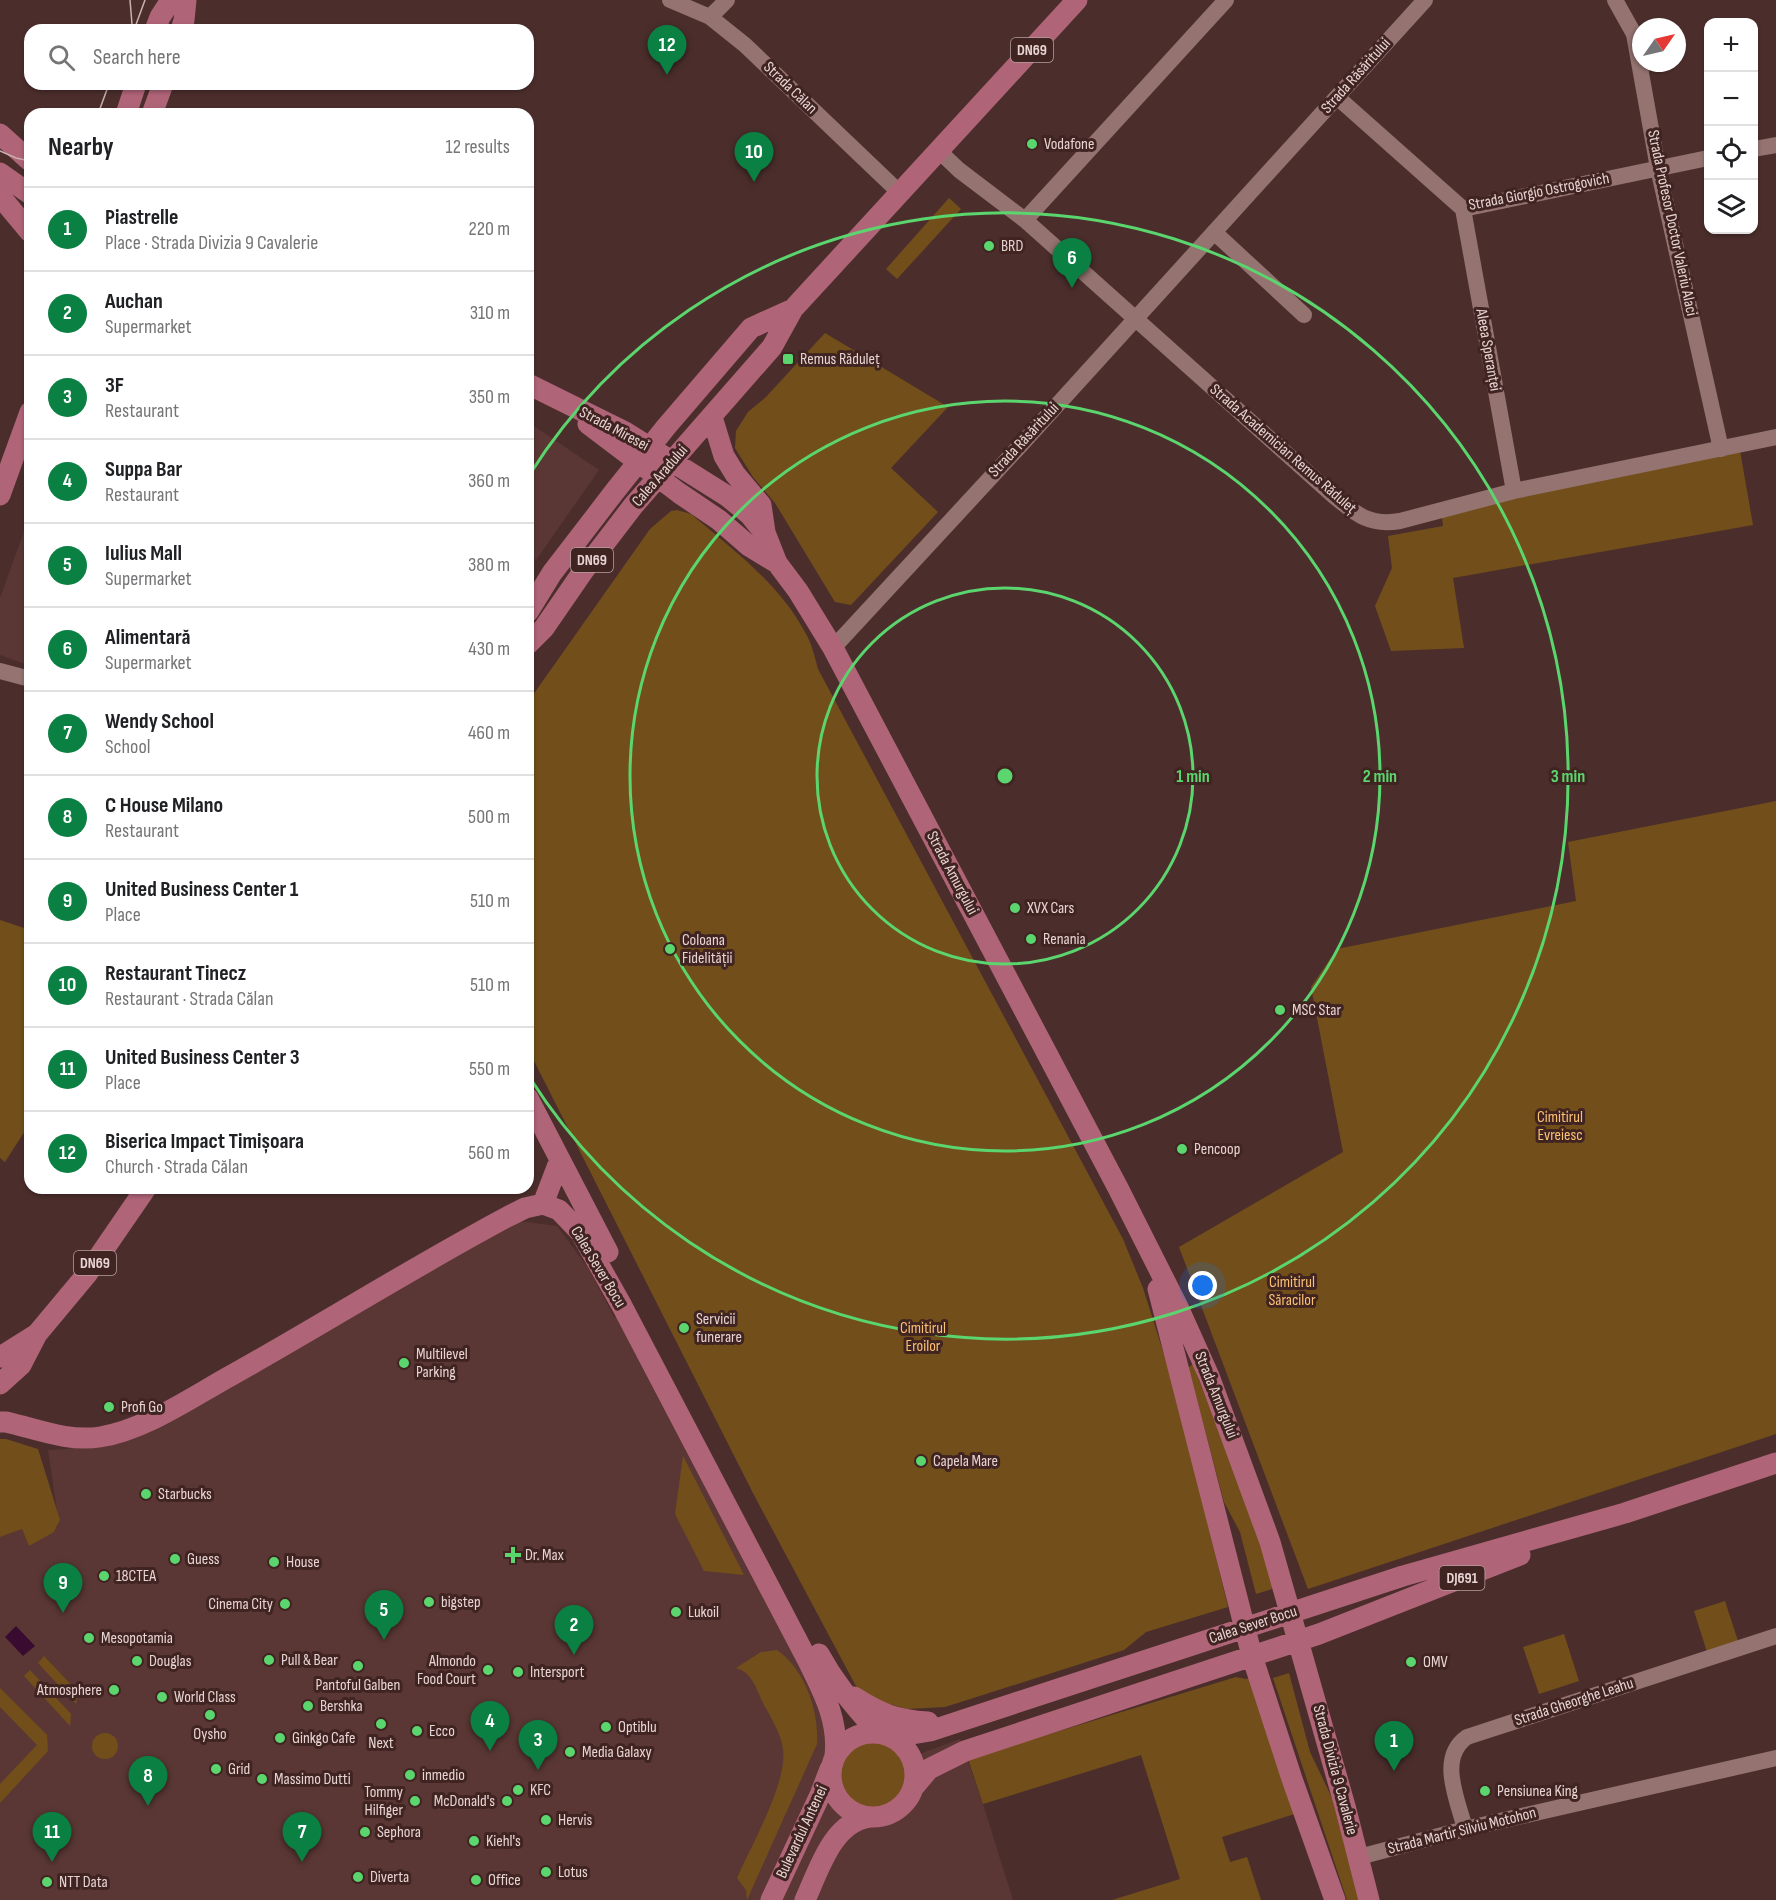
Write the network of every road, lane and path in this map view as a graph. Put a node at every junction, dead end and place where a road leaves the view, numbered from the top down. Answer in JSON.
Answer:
{"nodes":[{"id":1,"x":171,"y":0,"type":"edge"},
{"id":2,"x":186,"y":0,"type":"edge"},
{"id":3,"x":670,"y":0,"type":"edge"},
{"id":4,"x":727,"y":0,"type":"edge"},
{"id":5,"x":1077,"y":0,"type":"edge"},
{"id":6,"x":1226,"y":0,"type":"edge"},
{"id":7,"x":1425,"y":0,"type":"edge"},
{"id":8,"x":1615,"y":0,"type":"edge"},
{"id":9,"x":710,"y":17,"type":"junction"},
{"id":10,"x":157,"y":24,"type":"edge"},
{"id":11,"x":183,"y":24,"type":"edge"},
{"id":12,"x":134,"y":90,"type":"edge"},
{"id":13,"x":161,"y":90,"type":"edge"},
{"id":14,"x":1337,"y":97,"type":"junction"},
{"id":15,"x":128,"y":108,"type":"edge"},
{"id":16,"x":154,"y":108,"type":"edge"},
{"id":17,"x":0,"y":134,"type":"edge"},
{"id":18,"x":1776,"y":145,"type":"edge"},
{"id":19,"x":1758,"y":148,"type":"edge"},
{"id":20,"x":939,"y":151,"type":"junction"},
{"id":21,"x":24,"y":156,"type":"edge"},
{"id":22,"x":1704,"y":159,"type":"edge"},
{"id":23,"x":1658,"y":168,"type":"junction"},
{"id":24,"x":0,"y":173,"type":"edge"},
{"id":25,"x":24,"y":190,"type":"edge"},
{"id":26,"x":900,"y":193,"type":"junction"},
{"id":27,"x":0,"y":196,"type":"edge"},
{"id":28,"x":1463,"y":209,"type":"junction"},
{"id":29,"x":1025,"y":220,"type":"junction"},
{"id":30,"x":24,"y":225,"type":"edge"},
{"id":31,"x":1214,"y":232,"type":"junction"},
{"id":32,"x":793,"y":309,"type":"junction"},
{"id":33,"x":1304,"y":315,"type":"dead end"},
{"id":34,"x":1136,"y":318,"type":"junction"},
{"id":35,"x":534,"y":387,"type":"edge"},
{"id":36,"x":712,"y":417,"type":"junction"},
{"id":37,"x":24,"y":429,"type":"edge"},
{"id":38,"x":1776,"y":437,"type":"edge"},
{"id":39,"x":1721,"y":449,"type":"junction"},
{"id":40,"x":644,"y":455,"type":"junction"},
{"id":41,"x":672,"y":461,"type":"junction"},
{"id":42,"x":658,"y":477,"type":"junction"},
{"id":43,"x":1514,"y":491,"type":"junction"},
{"id":44,"x":0,"y":495,"type":"edge"},
{"id":45,"x":765,"y":535,"type":"junction"},
{"id":46,"x":777,"y":563,"type":"junction"},
{"id":47,"x":534,"y":602,"type":"edge"},
{"id":48,"x":534,"y":638,"type":"edge"},
{"id":49,"x":833,"y":648,"type":"junction"},
{"id":50,"x":0,"y":671,"type":"edge"},
{"id":51,"x":24,"y":677,"type":"edge"},
{"id":52,"x":534,"y":1110,"type":"edge"},
{"id":53,"x":559,"y":1162,"type":"junction"},
{"id":54,"x":1118,"y":1188,"type":"junction"},
{"id":55,"x":142,"y":1194,"type":"edge"},
{"id":56,"x":543,"y":1204,"type":"junction"},
{"id":57,"x":37,"y":1334,"type":"junction"},
{"id":58,"x":0,"y":1357,"type":"edge"},
{"id":59,"x":0,"y":1384,"type":"edge"},
{"id":60,"x":0,"y":1422,"type":"edge"},
{"id":61,"x":1776,"y":1463,"type":"edge"},
{"id":62,"x":1625,"y":1513,"type":"junction"},
{"id":63,"x":1291,"y":1612,"type":"junction"},
{"id":64,"x":1244,"y":1627,"type":"junction"},
{"id":65,"x":1776,"y":1636,"type":"edge"},
{"id":66,"x":1298,"y":1641,"type":"junction"},
{"id":67,"x":1252,"y":1656,"type":"junction"},
{"id":68,"x":837,"y":1684,"type":"junction"},
{"id":69,"x":951,"y":1724,"type":"junction"},
{"id":70,"x":880,"y":1733,"type":"junction"},
{"id":71,"x":1776,"y":1758,"type":"edge"},
{"id":72,"x":834,"y":1760,"type":"junction"},
{"id":73,"x":912,"y":1789,"type":"junction"},
{"id":74,"x":874,"y":1816,"type":"junction"},
{"id":75,"x":1465,"y":1829,"type":"junction"},
{"id":76,"x":1359,"y":1857,"type":"junction"},
{"id":77,"x":771,"y":1900,"type":"edge"},
{"id":78,"x":804,"y":1900,"type":"edge"},
{"id":79,"x":1335,"y":1900,"type":"edge"},
{"id":80,"x":1369,"y":1900,"type":"edge"}],
"edges":[{"from":1,"to":10,"type":"main road"},
{"from":2,"to":11,"type":"main road"},
{"from":3,"to":9,"type":"street","name":"Strada Călan"},
{"from":4,"to":9,"type":"street"},
{"from":5,"to":20,"type":"main road","name":"Calea Aradului","number":"DN69"},
{"from":6,"to":29,"type":"street"},
{"from":7,"to":14,"type":"street","name":"Strada Răsăritului"},
{"from":8,"to":23,"type":"street","name":"Strada Profesor Doctor Valeriu Alaci"},
{"from":9,"to":26,"type":"street","name":"Strada Călan"},
{"from":12,"to":15,"type":"main road"},
{"from":13,"to":16,"type":"main road"},
{"from":14,"to":28,"type":"street","name":"Strada Giorgio Ostrogovich"},
{"from":14,"to":31,"type":"street","name":"Strada Răsăritului"},
{"from":17,"to":21,"type":"main road"},
{"from":18,"to":19,"type":"street"},
{"from":20,"to":26,"type":"main road","name":"Calea Aradului","number":"DN69"},
{"from":20,"to":29,"type":"street","name":"Strada Academician Remus Răduleț"},
{"from":22,"to":23,"type":"street","name":"Strada Giorgio Ostrogovich"},
{"from":23,"to":28,"type":"street","name":"Strada Giorgio Ostrogovich"},
{"from":23,"to":39,"type":"street","name":"Strada Profesor Doctor Valeriu Alaci"},
{"from":24,"to":25,"type":"main road"},
{"from":26,"to":32,"type":"main road","name":"Calea Aradului","number":"DN69"},
{"from":27,"to":30,"type":"main road"},
{"from":28,"to":43,"type":"street","name":"Aleea Speranței"},
{"from":29,"to":34,"type":"street","name":"Strada Academician Remus Răduleț"},
{"from":31,"to":33,"type":"street"},
{"from":31,"to":34,"type":"street","name":"Strada Răsăritului"},
{"from":32,"to":36,"type":"main road","name":"Calea Aradului","number":"DN69"},
{"from":32,"to":40,"type":"main road","name":"Calea Aradului","number":"DN69"},
{"from":34,"to":43,"type":"street","name":"Strada Academician Remus Răduleț"},
{"from":34,"to":49,"type":"street","name":"Strada Răsăritului"},
{"from":35,"to":40,"type":"main road","name":"Strada Miresei"},
{"from":36,"to":41,"type":"main road","name":"Calea Aradului","number":"DN69"},
{"from":36,"to":45,"type":"main road"},
{"from":37,"to":44,"type":"main road"},
{"from":38,"to":39,"type":"street","name":"Strada Academician Remus Răduleț"},
{"from":39,"to":43,"type":"street","name":"Strada Academician Remus Răduleț"},
{"from":40,"to":41,"type":"main road","name":"Strada Miresei"},
{"from":40,"to":42,"type":"main road","name":"Strada Miresei"},
{"from":40,"to":47,"type":"main road","name":"Calea Aradului","number":"DN69"},
{"from":41,"to":42,"type":"main road","name":"Calea Aradului","number":"DN69"},
{"from":41,"to":45,"type":"main road","name":"Strada Amurgului"},
{"from":42,"to":46,"type":"main road","name":"Strada Amurgului"},
{"from":42,"to":48,"type":"main road","name":"Calea Aradului","number":"DN69"},
{"from":45,"to":46,"type":"main road","name":"Strada Amurgului"},
{"from":46,"to":49,"type":"main road","name":"Strada Amurgului"},
{"from":49,"to":54,"type":"main road","name":"Strada Amurgului"},
{"from":50,"to":51,"type":"street"},
{"from":52,"to":53,"type":"main road","name":"Calea Sever Bocu"},
{"from":53,"to":56,"type":"main road"},
{"from":53,"to":68,"type":"main road","name":"Calea Sever Bocu"},
{"from":54,"to":63,"type":"main road","name":"Strada Amurgului"},
{"from":54,"to":64,"type":"main road","name":"Strada Amurgului"},
{"from":55,"to":57,"type":"main road","number":"DN69"},
{"from":56,"to":60,"type":"main road"},
{"from":56,"to":72,"type":"main road","name":"Calea Sever Bocu"},
{"from":57,"to":58,"type":"main road","number":"DN69"},
{"from":57,"to":59,"type":"main road","number":"DN69"},
{"from":61,"to":62,"type":"main road","name":"Calea Sever Bocu","number":"DJ691"},
{"from":62,"to":63,"type":"main road","name":"Calea Sever Bocu","number":"DJ691"},
{"from":62,"to":66,"type":"main road","name":"Calea Sever Bocu","number":"DJ691"},
{"from":63,"to":64,"type":"main road","name":"Calea Sever Bocu","number":"DJ691"},
{"from":63,"to":66,"type":"main road","name":"Strada Amurgului"},
{"from":64,"to":67,"type":"main road","name":"Strada Amurgului"},
{"from":64,"to":69,"type":"main road","name":"Calea Sever Bocu","number":"DJ691"},
{"from":65,"to":75,"type":"street","name":"Strada Gheorghe Leahu"},
{"from":66,"to":67,"type":"main road","name":"Calea Sever Bocu","number":"DJ691"},
{"from":66,"to":76,"type":"main road","name":"Strada Divizia 9 Cavalerie"},
{"from":67,"to":73,"type":"main road","name":"Calea Sever Bocu","number":"DJ691"},
{"from":67,"to":79,"type":"main road"},
{"from":68,"to":69,"type":"main road"},
{"from":68,"to":70,"type":"main road","name":"Calea Sever Bocu"},
{"from":69,"to":70,"type":"main road","name":"Calea Sever Bocu","number":"DJ691"},
{"from":70,"to":72,"type":"main road","number":"DJ691"},
{"from":70,"to":73,"type":"main road"},
{"from":71,"to":75,"type":"street","name":"Strada Martir Silviu Motohon"},
{"from":72,"to":74,"type":"main road"},
{"from":72,"to":77,"type":"main road","name":"Bulevardul Antenei"},
{"from":73,"to":74,"type":"main road","number":"DJ691"},
{"from":74,"to":78,"type":"main road","name":"Bulevardul Antenei"},
{"from":75,"to":76,"type":"street","name":"Strada Martir Silviu Motohon"},
{"from":76,"to":80,"type":"main road","name":"Strada Divizia 9 Cavalerie"}]}
